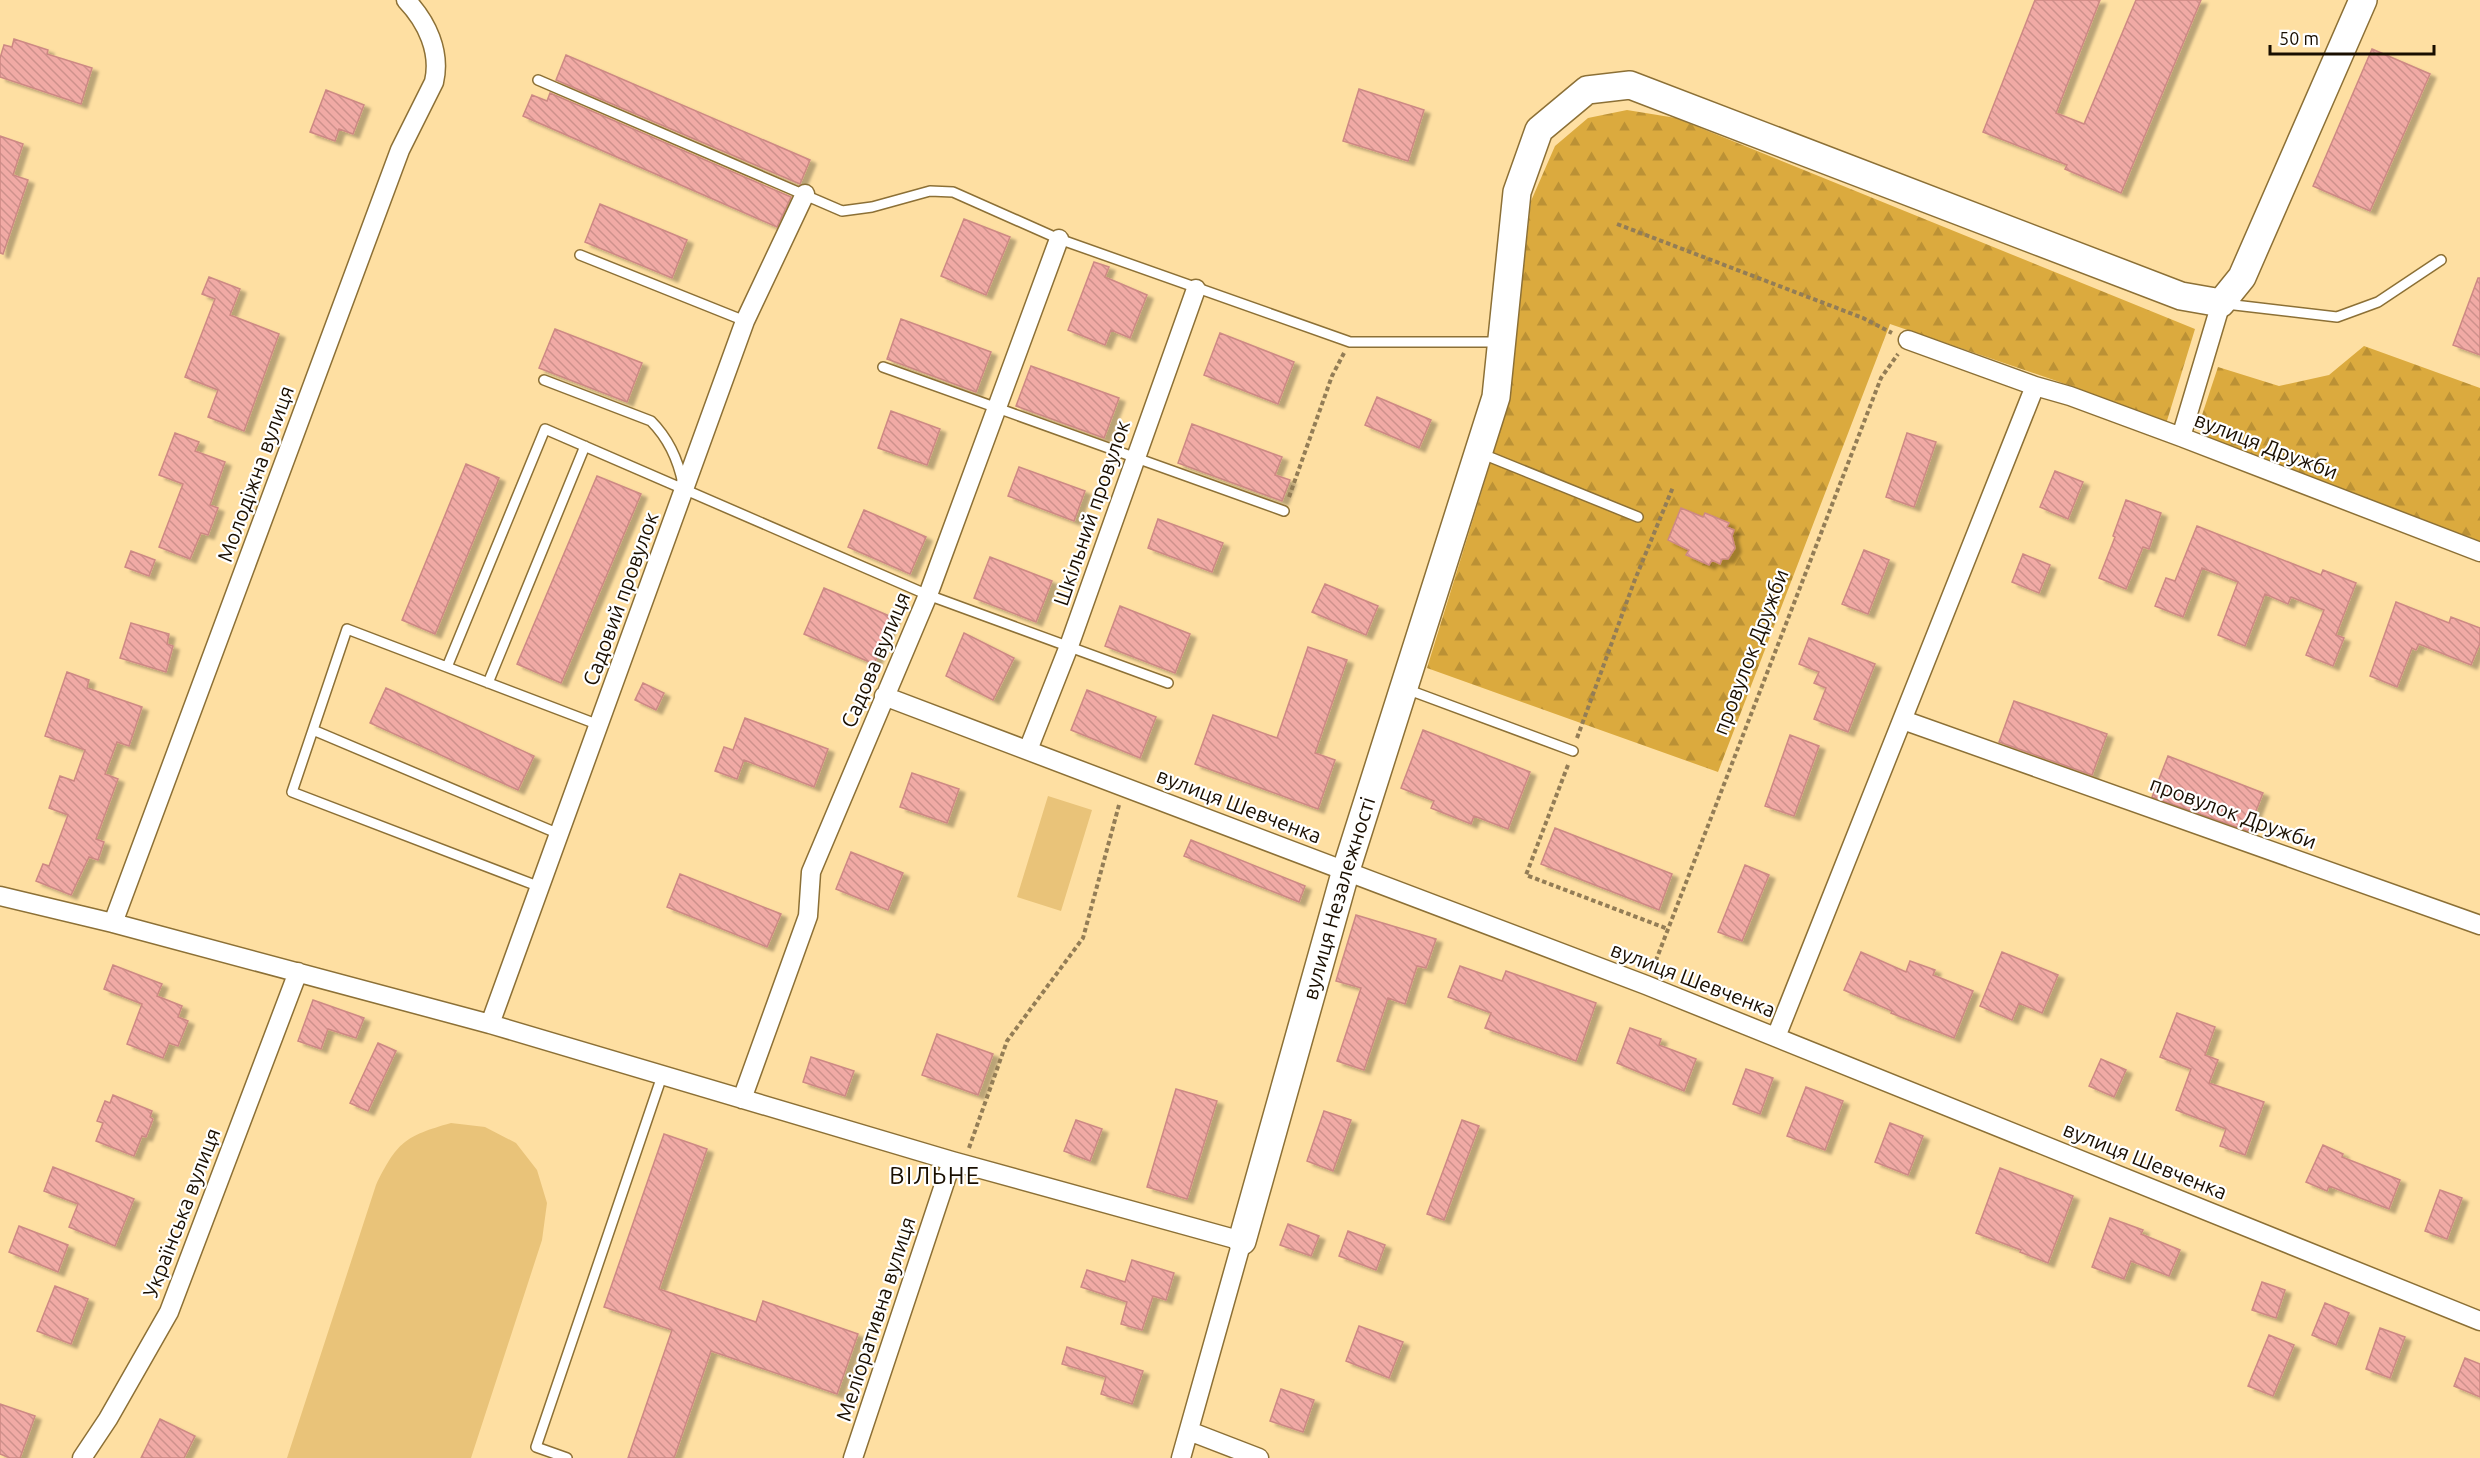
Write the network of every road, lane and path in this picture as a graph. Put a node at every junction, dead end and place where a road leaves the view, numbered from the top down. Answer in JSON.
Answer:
{"nodes":[{"id":1,"x":406,"y":0,"type":"edge"},
{"id":2,"x":2363,"y":0,"type":"edge"},
{"id":3,"x":538,"y":80,"type":"dead end"},
{"id":4,"x":805,"y":194,"type":"junction"},
{"id":5,"x":1617,"y":225,"type":"dead end"},
{"id":6,"x":1059,"y":239,"type":"junction"},
{"id":7,"x":580,"y":255,"type":"dead end"},
{"id":8,"x":2441,"y":260,"type":"dead end"},
{"id":9,"x":1196,"y":289,"type":"junction"},
{"id":10,"x":2221,"y":303,"type":"junction"},
{"id":11,"x":746,"y":321,"type":"junction"},
{"id":12,"x":1908,"y":340,"type":"junction"},
{"id":13,"x":1350,"y":342,"type":"junction"},
{"id":14,"x":1502,"y":342,"type":"junction"},
{"id":15,"x":883,"y":367,"type":"dead end"},
{"id":16,"x":544,"y":380,"type":"dead end"},
{"id":17,"x":2035,"y":386,"type":"junction"},
{"id":18,"x":997,"y":407,"type":"junction"},
{"id":19,"x":2181,"y":437,"type":"junction"},
{"id":20,"x":585,"y":447,"type":"junction"},
{"id":21,"x":1478,"y":452,"type":"junction"},
{"id":22,"x":1136,"y":458,"type":"junction"},
{"id":23,"x":1673,"y":487,"type":"dead end"},
{"id":24,"x":685,"y":489,"type":"junction"},
{"id":25,"x":1284,"y":511,"type":"joint"},
{"id":26,"x":1638,"y":517,"type":"dead end"},
{"id":27,"x":2480,"y":552,"type":"edge"},
{"id":28,"x":927,"y":595,"type":"junction"},
{"id":29,"x":1069,"y":646,"type":"junction"},
{"id":30,"x":447,"y":668,"type":"junction"},
{"id":31,"x":1168,"y":682,"type":"dead end"},
{"id":32,"x":488,"y":683,"type":"junction"},
{"id":33,"x":1404,"y":688,"type":"junction"},
{"id":34,"x":884,"y":696,"type":"junction"},
{"id":35,"x":1903,"y":720,"type":"junction"},
{"id":36,"x":599,"y":725,"type":"junction"},
{"id":37,"x":313,"y":730,"type":"junction"},
{"id":38,"x":1028,"y":750,"type":"junction"},
{"id":39,"x":1573,"y":751,"type":"junction"},
{"id":40,"x":1124,"y":787,"type":"junction"},
{"id":41,"x":559,"y":834,"type":"junction"},
{"id":42,"x":1346,"y":870,"type":"junction"},
{"id":43,"x":540,"y":887,"type":"junction"},
{"id":44,"x":0,"y":897,"type":"edge"},
{"id":45,"x":113,"y":923,"type":"junction"},
{"id":46,"x":2480,"y":925,"type":"edge"},
{"id":47,"x":1668,"y":929,"type":"junction"},
{"id":48,"x":298,"y":972,"type":"junction"},
{"id":49,"x":1646,"y":985,"type":"junction"},
{"id":50,"x":490,"y":1024,"type":"junction"},
{"id":51,"x":1776,"y":1036,"type":"junction"},
{"id":52,"x":662,"y":1076,"type":"junction"},
{"id":53,"x":742,"y":1099,"type":"junction"},
{"id":54,"x":958,"y":1162,"type":"junction"},
{"id":55,"x":1242,"y":1241,"type":"junction"},
{"id":56,"x":2480,"y":1321,"type":"edge"},
{"id":57,"x":1189,"y":1431,"type":"junction"},
{"id":58,"x":82,"y":1458,"type":"edge"},
{"id":59,"x":567,"y":1458,"type":"edge"},
{"id":60,"x":854,"y":1458,"type":"edge"},
{"id":61,"x":1181,"y":1458,"type":"edge"},
{"id":62,"x":1259,"y":1458,"type":"edge"}],
"edges":[{"from":1,"to":45,"type":"street","name":"Молодіжна вулиця"},
{"from":2,"to":10,"type":"street"},
{"from":3,"to":4,"type":"lane"},
{"from":4,"to":6,"type":"lane"},
{"from":4,"to":11,"type":"street","name":"Садовий провулок"},
{"from":5,"to":12,"type":"path"},
{"from":6,"to":9,"type":"lane"},
{"from":6,"to":18,"type":"street","name":"Садова вулиця"},
{"from":7,"to":11,"type":"lane"},
{"from":8,"to":10,"type":"lane"},
{"from":9,"to":13,"type":"lane"},
{"from":9,"to":22,"type":"street","name":"Шкільний провулок"},
{"from":10,"to":14,"type":"street","name":"вулиця Незалежності"},
{"from":10,"to":19,"type":"street"},
{"from":11,"to":24,"type":"street","name":"Садовий провулок"},
{"from":12,"to":17,"type":"street","name":"вулиця Дружби"},
{"from":12,"to":47,"type":"path","name":"провулок Дружби"},
{"from":13,"to":14,"type":"lane"},
{"from":13,"to":25,"type":"path"},
{"from":14,"to":21,"type":"street","name":"вулиця Незалежності"},
{"from":15,"to":18,"type":"lane"},
{"from":16,"to":24,"type":"lane"},
{"from":17,"to":19,"type":"street","name":"вулиця Дружби"},
{"from":17,"to":35,"type":"street"},
{"from":18,"to":22,"type":"lane"},
{"from":18,"to":28,"type":"street","name":"Садова вулиця"},
{"from":19,"to":27,"type":"street","name":"вулиця Дружби"},
{"from":20,"to":24,"type":"lane"},
{"from":20,"to":30,"type":"lane"},
{"from":20,"to":32,"type":"lane"},
{"from":21,"to":26,"type":"lane"},
{"from":21,"to":33,"type":"street","name":"вулиця Незалежності"},
{"from":22,"to":25,"type":"lane"},
{"from":22,"to":29,"type":"street","name":"Шкільний провулок"},
{"from":23,"to":39,"type":"path"},
{"from":24,"to":28,"type":"lane"},
{"from":24,"to":36,"type":"street","name":"Садовий провулок"},
{"from":28,"to":29,"type":"lane"},
{"from":28,"to":34,"type":"street","name":"Садова вулиця"},
{"from":29,"to":31,"type":"lane"},
{"from":29,"to":38,"type":"street","name":"Шкільний провулок"},
{"from":30,"to":32,"type":"lane"},
{"from":30,"to":37,"type":"lane"},
{"from":32,"to":36,"type":"lane"},
{"from":33,"to":39,"type":"lane"},
{"from":33,"to":42,"type":"street","name":"вулиця Незалежності"},
{"from":34,"to":38,"type":"street","name":"вулиця Шевченка"},
{"from":34,"to":53,"type":"street","name":"Садова вулиця"},
{"from":35,"to":46,"type":"street","name":"провулок Дружби"},
{"from":35,"to":51,"type":"street"},
{"from":36,"to":41,"type":"street","name":"Садовий провулок"},
{"from":37,"to":41,"type":"lane"},
{"from":37,"to":43,"type":"lane"},
{"from":38,"to":40,"type":"street","name":"вулиця Шевченка"},
{"from":39,"to":47,"type":"path"},
{"from":40,"to":42,"type":"street","name":"вулиця Шевченка"},
{"from":40,"to":54,"type":"path"},
{"from":41,"to":43,"type":"street","name":"Садовий провулок"},
{"from":42,"to":49,"type":"street","name":"вулиця Шевченка"},
{"from":42,"to":55,"type":"street","name":"вулиця Незалежності"},
{"from":43,"to":50,"type":"street","name":"Садовий провулок"},
{"from":44,"to":45,"type":"street"},
{"from":45,"to":48,"type":"street"},
{"from":47,"to":49,"type":"path","name":"провулок Дружби"},
{"from":48,"to":50,"type":"street"},
{"from":48,"to":58,"type":"street","name":"Українська вулиця"},
{"from":49,"to":51,"type":"street","name":"вулиця Шевченка"},
{"from":50,"to":52,"type":"street"},
{"from":51,"to":56,"type":"street","name":"вулиця Шевченка"},
{"from":52,"to":53,"type":"street"},
{"from":52,"to":59,"type":"lane"},
{"from":53,"to":54,"type":"street"},
{"from":54,"to":55,"type":"street"},
{"from":54,"to":60,"type":"street","name":"Меліоративна вулиця"},
{"from":55,"to":57,"type":"street","name":"вулиця Незалежності"},
{"from":57,"to":61,"type":"street","name":"вулиця Незалежності"},
{"from":57,"to":62,"type":"street"}]}
